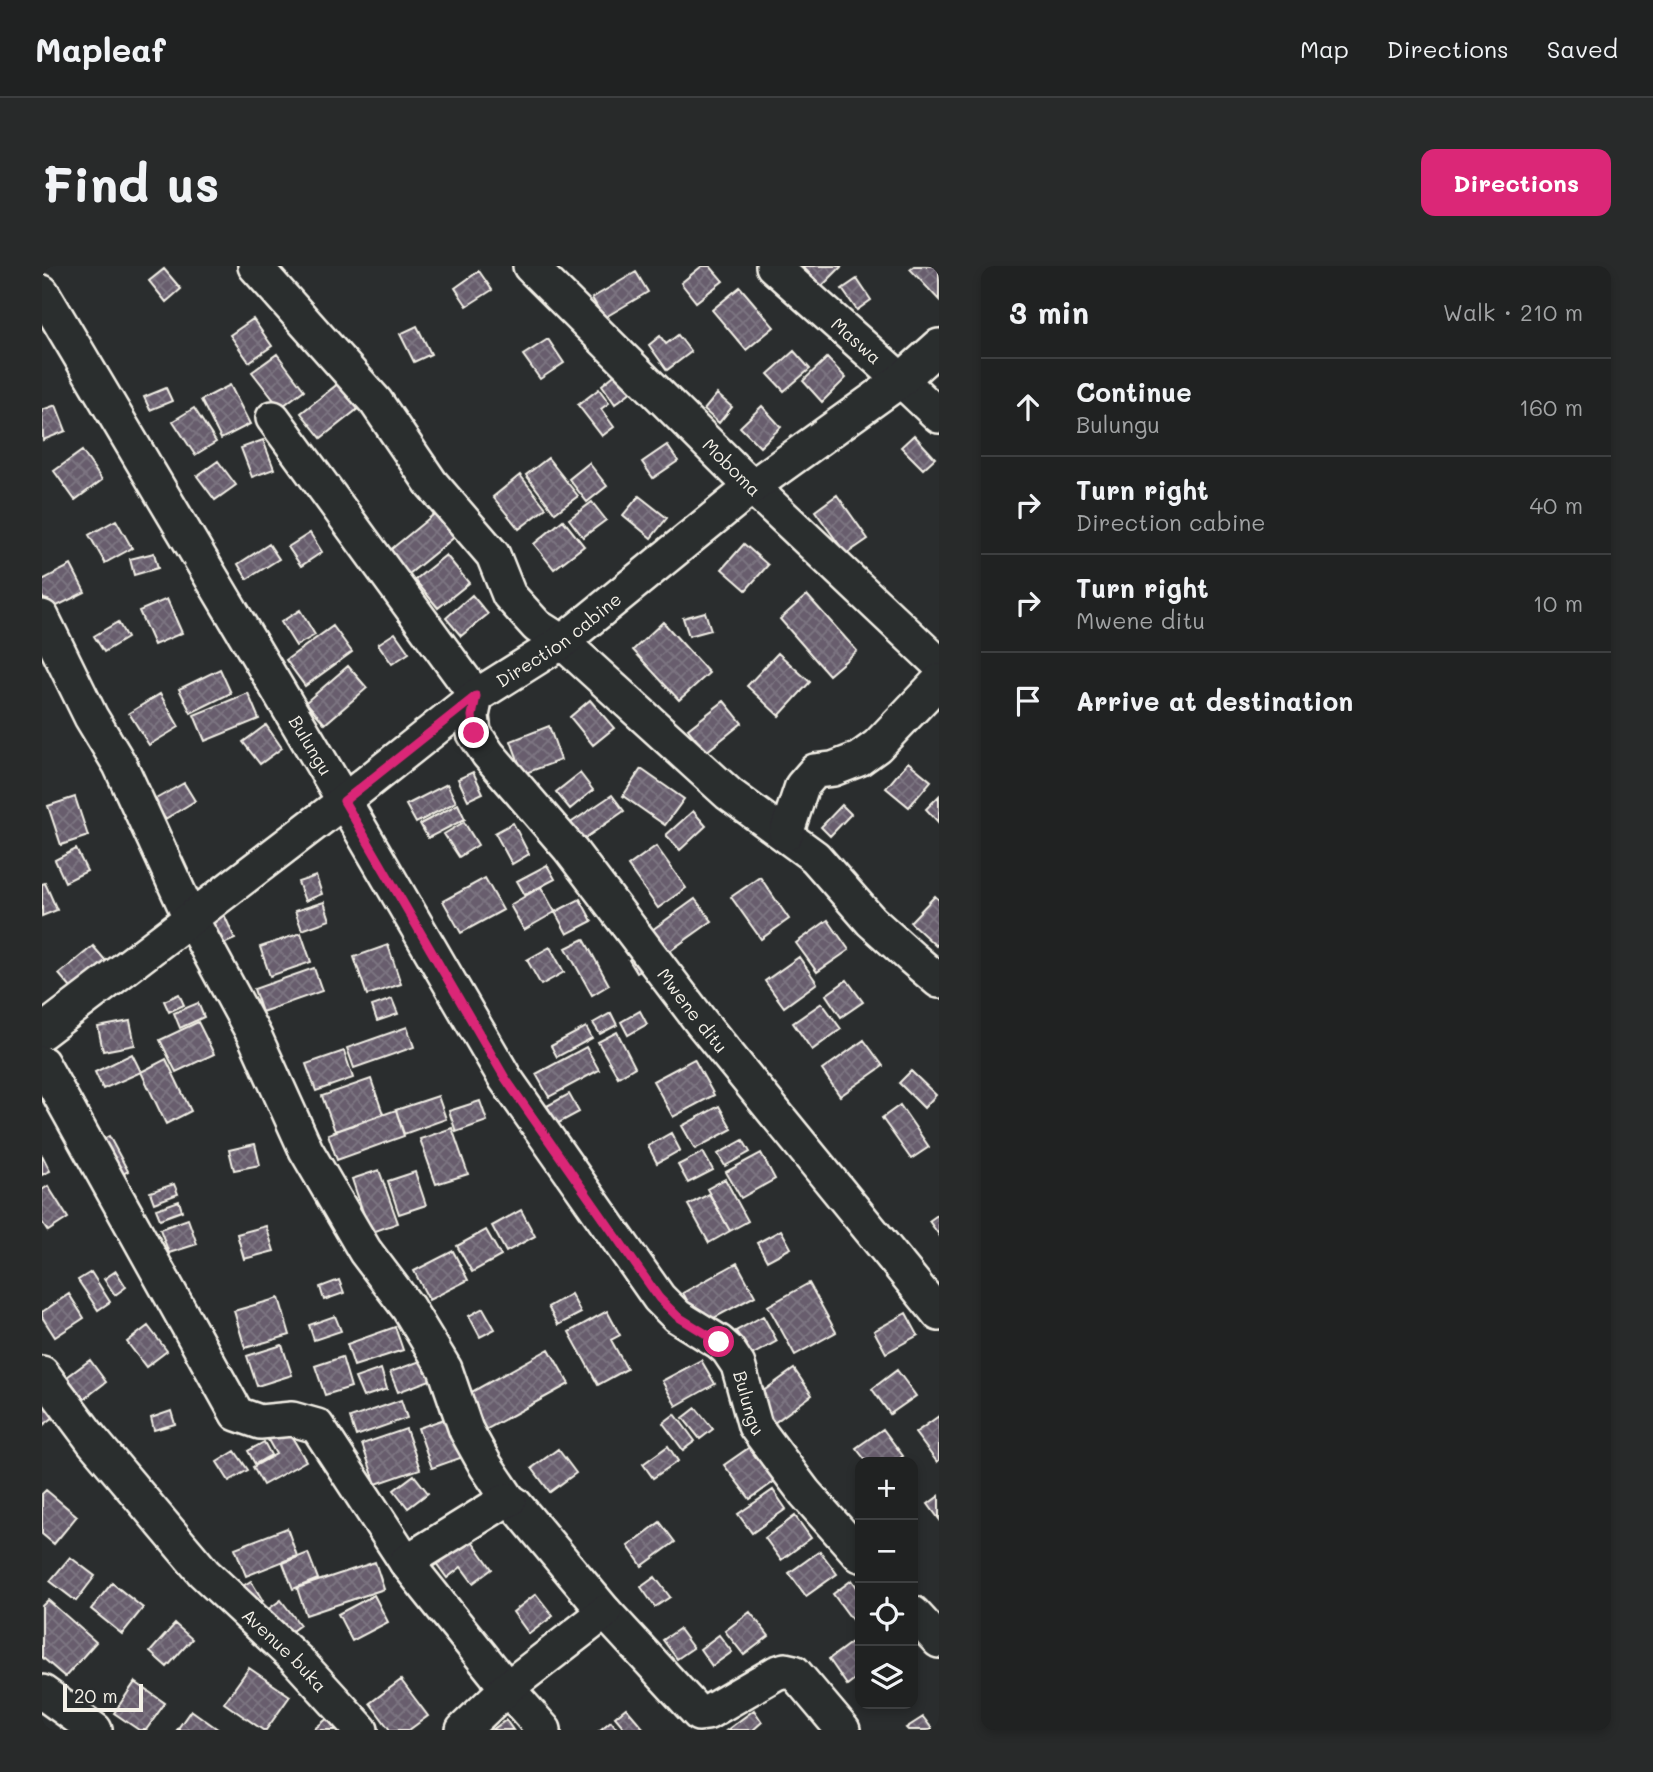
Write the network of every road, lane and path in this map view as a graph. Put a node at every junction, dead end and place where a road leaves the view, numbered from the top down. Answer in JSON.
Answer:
{"nodes":[{"id":1,"x":255,"y":266,"type":"edge"},
{"id":2,"x":530,"y":266,"type":"edge"},
{"id":3,"x":773,"y":266,"type":"edge"},
{"id":4,"x":42,"y":292,"type":"edge"},
{"id":5,"x":939,"y":346,"type":"edge"},
{"id":6,"x":901,"y":380,"type":"junction"},
{"id":7,"x":939,"y":416,"type":"edge"},
{"id":8,"x":273,"y":418,"type":"dead end"},
{"id":9,"x":752,"y":487,"type":"junction"},
{"id":10,"x":42,"y":617,"type":"edge"},
{"id":11,"x":562,"y":642,"type":"junction"},
{"id":12,"x":939,"y":664,"type":"edge"},
{"id":13,"x":939,"y":681,"type":"edge"},
{"id":14,"x":476,"y":696,"type":"junction"},
{"id":15,"x":344,"y":801,"type":"junction"},
{"id":16,"x":786,"y":834,"type":"junction"},
{"id":17,"x":190,"y":917,"type":"junction"},
{"id":18,"x":939,"y":981,"type":"edge"},
{"id":19,"x":42,"y":1032,"type":"edge"},
{"id":20,"x":42,"y":1063,"type":"edge"},
{"id":21,"x":939,"y":1314,"type":"edge"},
{"id":22,"x":42,"y":1373,"type":"edge"},
{"id":23,"x":509,"y":1500,"type":"junction"},
{"id":24,"x":855,"y":1549,"type":"edge"},
{"id":25,"x":406,"y":1562,"type":"junction"},
{"id":26,"x":605,"y":1612,"type":"junction"},
{"id":27,"x":918,"y":1619,"type":"edge"},
{"id":28,"x":939,"y":1641,"type":"edge"},
{"id":29,"x":507,"y":1688,"type":"junction"},
{"id":30,"x":42,"y":1692,"type":"edge"},
{"id":31,"x":95,"y":1730,"type":"edge"},
{"id":32,"x":362,"y":1730,"type":"edge"},
{"id":33,"x":463,"y":1730,"type":"edge"},
{"id":34,"x":544,"y":1730,"type":"edge"},
{"id":35,"x":843,"y":1730,"type":"edge"}],
"edges":[{"from":1,"to":11,"type":"street"},
{"from":2,"to":9,"type":"street","name":"Moboma"},
{"from":3,"to":6,"type":"street","name":"Maswa"},
{"from":4,"to":15,"type":"street","name":"Bulungu"},
{"from":5,"to":6,"type":"street","name":"Direction cabine"},
{"from":6,"to":7,"type":"street","name":"Maswa"},
{"from":6,"to":9,"type":"street","name":"Direction cabine"},
{"from":8,"to":14,"type":"street"},
{"from":9,"to":11,"type":"street","name":"Direction cabine"},
{"from":9,"to":12,"type":"street","name":"Moboma"},
{"from":10,"to":17,"type":"street"},
{"from":11,"to":14,"type":"street","name":"Direction cabine"},
{"from":11,"to":16,"type":"street"},
{"from":13,"to":16,"type":"street"},
{"from":14,"to":15,"type":"street","name":"Direction cabine"},
{"from":14,"to":21,"type":"street","name":"Mwene ditu"},
{"from":15,"to":17,"type":"street","name":"Direction cabine"},
{"from":15,"to":24,"type":"street","name":"Bulungu"},
{"from":16,"to":18,"type":"street"},
{"from":17,"to":19,"type":"street","name":"Direction cabine"},
{"from":17,"to":23,"type":"street"},
{"from":20,"to":25,"type":"street"},
{"from":22,"to":32,"type":"street","name":"Avenue buka"},
{"from":23,"to":25,"type":"street"},
{"from":23,"to":26,"type":"street"},
{"from":25,"to":29,"type":"street"},
{"from":26,"to":29,"type":"street"},
{"from":26,"to":35,"type":"street"},
{"from":27,"to":28,"type":"street"},
{"from":29,"to":33,"type":"street"},
{"from":29,"to":34,"type":"street"},
{"from":30,"to":31,"type":"street"}]}
